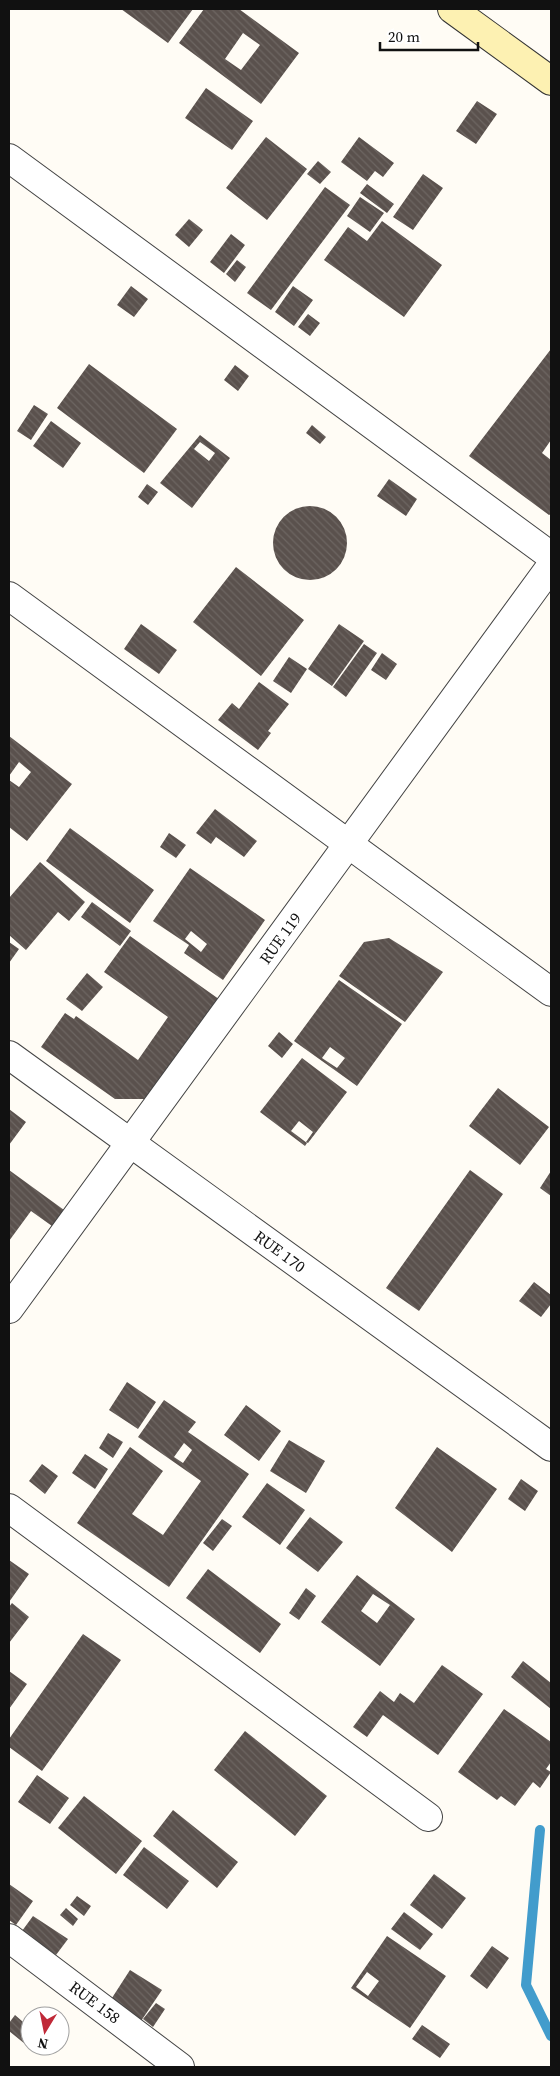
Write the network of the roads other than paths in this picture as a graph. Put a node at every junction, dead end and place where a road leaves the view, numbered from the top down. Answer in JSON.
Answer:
{"nodes":[{"id":1,"x":452,"y":9,"type":"edge"},
{"id":2,"x":551,"y":82,"type":"edge"},
{"id":3,"x":9,"y":158,"type":"edge"},
{"id":4,"x":551,"y":556,"type":"edge"},
{"id":5,"x":551,"y":566,"type":"edge"},
{"id":6,"x":9,"y":596,"type":"edge"},
{"id":7,"x":348,"y":844,"type":"junction"},
{"id":8,"x":551,"y":992,"type":"edge"},
{"id":9,"x":9,"y":1055,"type":"edge"},
{"id":10,"x":130,"y":1143,"type":"junction"},
{"id":11,"x":9,"y":1309,"type":"edge"},
{"id":12,"x":551,"y":1447,"type":"edge"},
{"id":13,"x":9,"y":1508,"type":"edge"},
{"id":14,"x":428,"y":1816,"type":"dead end"},
{"id":15,"x":9,"y":1938,"type":"edge"},
{"id":16,"x":180,"y":2067,"type":"edge"}],
"edges":[{"from":1,"to":2,"type":"street"},
{"from":3,"to":4,"type":"street"},
{"from":5,"to":7,"type":"street","name":"RUE 119"},
{"from":6,"to":7,"type":"street"},
{"from":7,"to":8,"type":"street"},
{"from":7,"to":10,"type":"street","name":"RUE 119"},
{"from":9,"to":10,"type":"street","name":"RUE 170"},
{"from":10,"to":11,"type":"street","name":"RUE 119"},
{"from":10,"to":12,"type":"street","name":"RUE 170"},
{"from":13,"to":14,"type":"street"},
{"from":15,"to":16,"type":"street","name":"RUE 158"}]}
